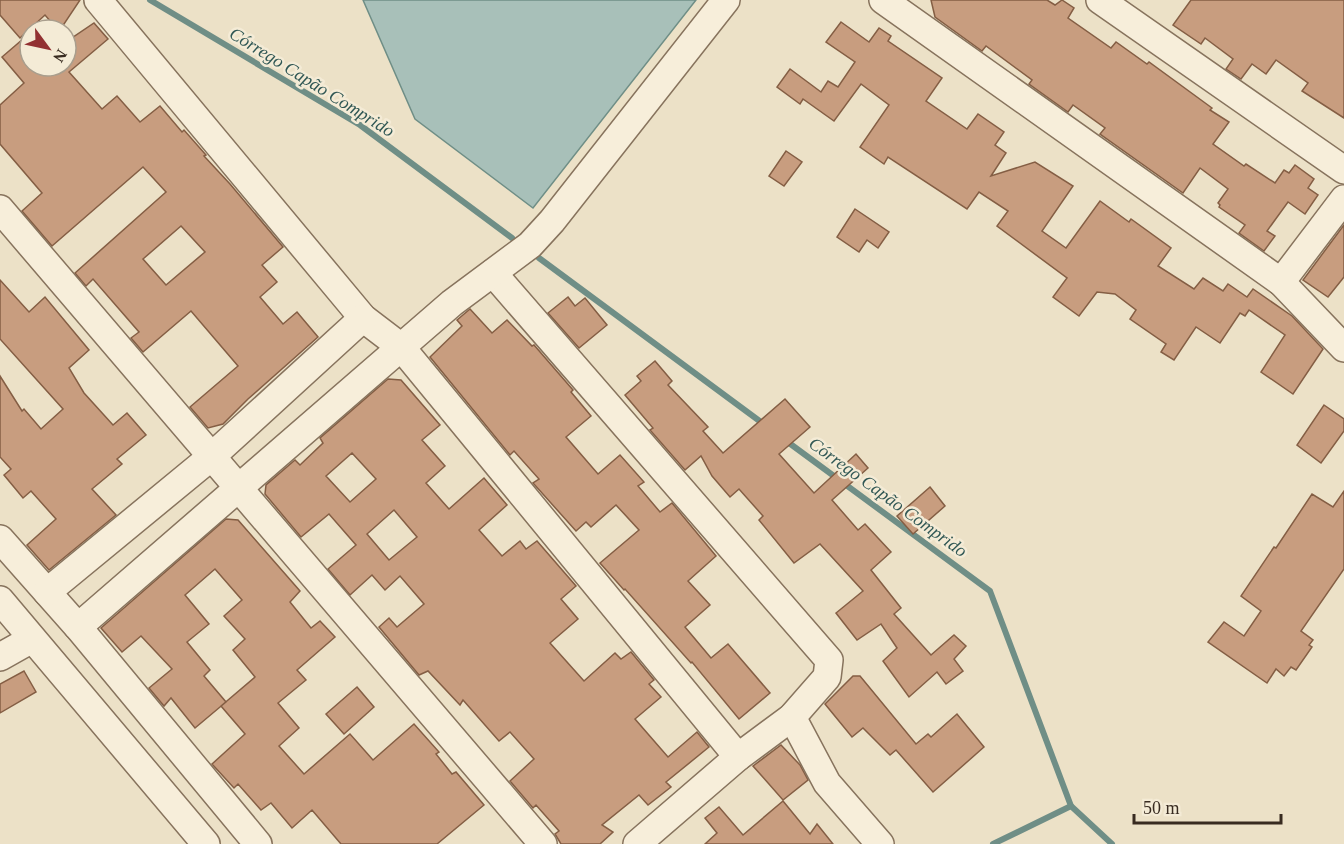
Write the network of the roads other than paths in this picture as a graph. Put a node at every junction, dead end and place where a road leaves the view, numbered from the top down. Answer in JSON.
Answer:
{"nodes":[{"id":1,"x":98,"y":0,"type":"edge"},
{"id":2,"x":726,"y":0,"type":"edge"},
{"id":3,"x":1100,"y":0,"type":"edge"},
{"id":4,"x":894,"y":3,"type":"edge"},
{"id":5,"x":1344,"y":170,"type":"edge"},
{"id":6,"x":1344,"y":199,"type":"edge"},
{"id":7,"x":0,"y":209,"type":"edge"},
{"id":8,"x":493,"y":273,"type":"junction"},
{"id":9,"x":1281,"y":282,"type":"junction"},
{"id":10,"x":363,"y":318,"type":"junction"},
{"id":11,"x":401,"y":347,"type":"junction"},
{"id":12,"x":1344,"y":348,"type":"edge"},
{"id":13,"x":211,"y":457,"type":"junction"},
{"id":14,"x":237,"y":489,"type":"junction"},
{"id":15,"x":0,"y":538,"type":"edge"},
{"id":16,"x":47,"y":592,"type":"junction"},
{"id":17,"x":0,"y":600,"type":"edge"},
{"id":18,"x":78,"y":627,"type":"junction"},
{"id":19,"x":32,"y":639,"type":"junction"},
{"id":20,"x":0,"y":657,"type":"edge"},
{"id":21,"x":792,"y":717,"type":"junction"},
{"id":22,"x":738,"y":757,"type":"junction"},
{"id":23,"x":206,"y":844,"type":"edge"},
{"id":24,"x":258,"y":844,"type":"edge"},
{"id":25,"x":543,"y":844,"type":"edge"},
{"id":26,"x":637,"y":844,"type":"edge"},
{"id":27,"x":880,"y":844,"type":"edge"}],
"edges":[{"from":1,"to":10,"type":"street"},
{"from":2,"to":8,"type":"street"},
{"from":3,"to":5,"type":"street"},
{"from":4,"to":9,"type":"street"},
{"from":6,"to":9,"type":"street"},
{"from":7,"to":13,"type":"street"},
{"from":8,"to":11,"type":"street"},
{"from":8,"to":21,"type":"street"},
{"from":9,"to":12,"type":"street"},
{"from":10,"to":11,"type":"street"},
{"from":10,"to":13,"type":"street"},
{"from":11,"to":14,"type":"street"},
{"from":11,"to":22,"type":"street"},
{"from":13,"to":14,"type":"street"},
{"from":13,"to":16,"type":"street"},
{"from":14,"to":18,"type":"street"},
{"from":14,"to":25,"type":"street"},
{"from":15,"to":16,"type":"street"},
{"from":16,"to":18,"type":"street"},
{"from":17,"to":19,"type":"street"},
{"from":18,"to":24,"type":"street"},
{"from":19,"to":20,"type":"street"},
{"from":19,"to":23,"type":"street"},
{"from":21,"to":22,"type":"street"},
{"from":21,"to":27,"type":"street"},
{"from":22,"to":26,"type":"street"}]}
